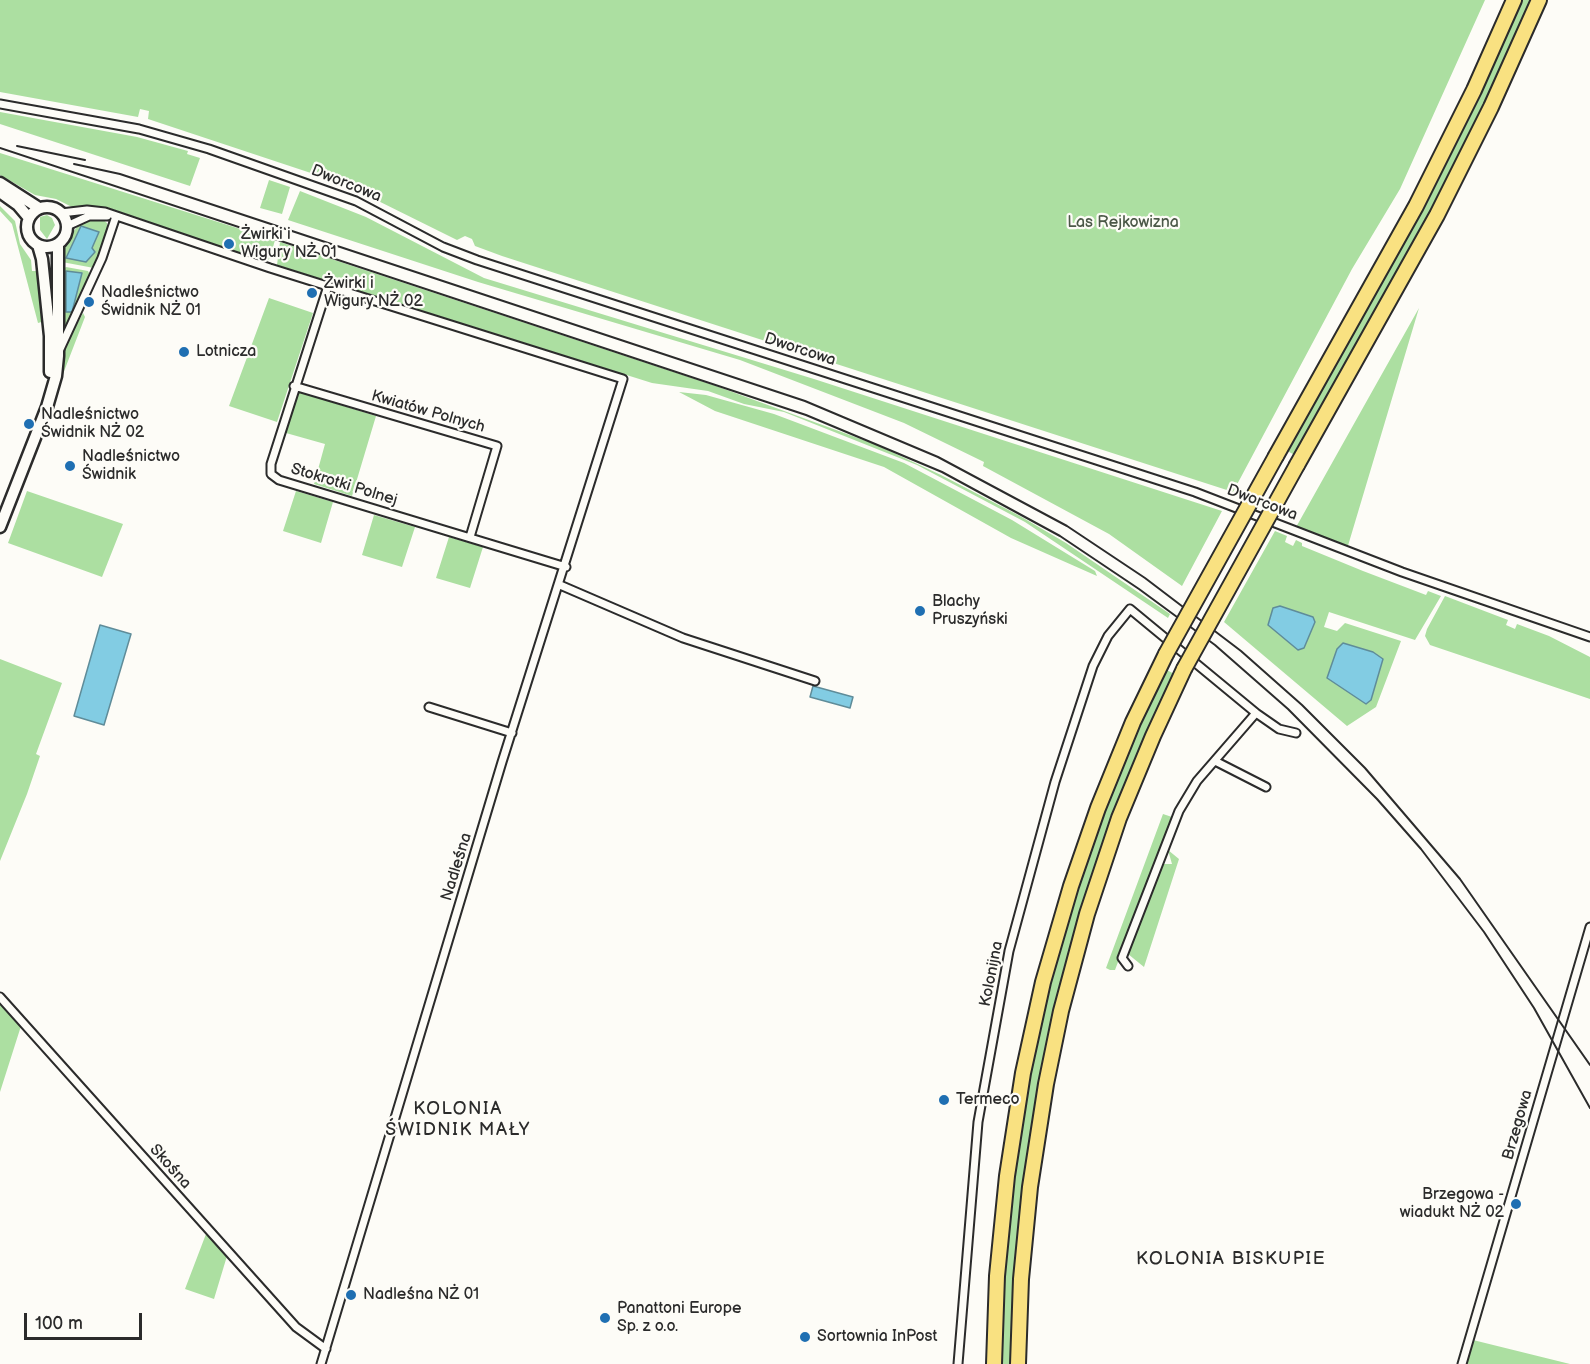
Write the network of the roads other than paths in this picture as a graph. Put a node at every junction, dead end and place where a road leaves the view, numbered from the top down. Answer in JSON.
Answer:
{"nodes":[{"id":1,"x":1514,"y":0,"type":"edge"},
{"id":2,"x":1539,"y":0,"type":"edge"},
{"id":3,"x":0,"y":104,"type":"edge"},
{"id":4,"x":0,"y":183,"type":"edge"},
{"id":5,"x":0,"y":192,"type":"edge"},
{"id":6,"x":39,"y":208,"type":"junction"},
{"id":7,"x":61,"y":213,"type":"junction"},
{"id":8,"x":116,"y":216,"type":"junction"},
{"id":9,"x":29,"y":218,"type":"junction"},
{"id":10,"x":67,"y":226,"type":"junction"},
{"id":11,"x":58,"y":244,"type":"junction"},
{"id":12,"x":38,"y":245,"type":"junction"},
{"id":13,"x":328,"y":286,"type":"junction"},
{"id":14,"x":58,"y":352,"type":"junction"},
{"id":15,"x":294,"y":386,"type":"junction"},
{"id":16,"x":38,"y":425,"type":"junction"},
{"id":17,"x":0,"y":527,"type":"edge"},
{"id":18,"x":470,"y":537,"type":"junction"},
{"id":19,"x":566,"y":567,"type":"junction"},
{"id":20,"x":560,"y":585,"type":"junction"},
{"id":21,"x":1590,"y":638,"type":"edge"},
{"id":22,"x":814,"y":681,"type":"dead end"},
{"id":23,"x":429,"y":707,"type":"dead end"},
{"id":24,"x":1256,"y":713,"type":"junction"},
{"id":25,"x":1296,"y":733,"type":"dead end"},
{"id":26,"x":512,"y":734,"type":"junction"},
{"id":27,"x":1215,"y":761,"type":"junction"},
{"id":28,"x":1266,"y":787,"type":"dead end"},
{"id":29,"x":1590,"y":927,"type":"edge"},
{"id":30,"x":1128,"y":966,"type":"dead end"},
{"id":31,"x":0,"y":997,"type":"edge"},
{"id":32,"x":326,"y":1349,"type":"junction"},
{"id":33,"x":321,"y":1364,"type":"edge"},
{"id":34,"x":958,"y":1364,"type":"edge"},
{"id":35,"x":993,"y":1364,"type":"edge"},
{"id":36,"x":1018,"y":1364,"type":"edge"},
{"id":37,"x":1462,"y":1364,"type":"edge"}],
"edges":[{"from":1,"to":35,"type":"highway","bridge":true},
{"from":2,"to":36,"type":"highway","bridge":true},
{"from":3,"to":21,"type":"street","name":"Dworcowa"},
{"from":4,"to":6,"type":"main road"},
{"from":5,"to":9,"type":"main road"},
{"from":6,"to":7,"type":"main road"},
{"from":6,"to":9,"type":"main road"},
{"from":7,"to":8,"type":"street"},
{"from":7,"to":10,"type":"main road"},
{"from":8,"to":10,"type":"street"},
{"from":8,"to":13,"type":"street"},
{"from":8,"to":14,"type":"street"},
{"from":9,"to":12,"type":"main road"},
{"from":10,"to":11,"type":"main road"},
{"from":11,"to":12,"type":"main road"},
{"from":11,"to":14,"type":"main road"},
{"from":12,"to":16,"type":"main road"},
{"from":13,"to":15,"type":"street","name":"Stokrotki Polnej"},
{"from":13,"to":19,"type":"street","name":"Nadleśna"},
{"from":14,"to":16,"type":"main road"},
{"from":15,"to":18,"type":"street","name":"Stokrotki Polnej"},
{"from":15,"to":18,"type":"street","name":"Kwiatów Polnych"},
{"from":16,"to":17,"type":"main road"},
{"from":18,"to":19,"type":"street","name":"Stokrotki Polnej"},
{"from":19,"to":20,"type":"street","name":"Nadleśna"},
{"from":20,"to":22,"type":"street"},
{"from":20,"to":26,"type":"street","name":"Nadleśna"},
{"from":23,"to":26,"type":"street"},
{"from":24,"to":25,"type":"street"},
{"from":24,"to":27,"type":"street"},
{"from":24,"to":34,"type":"street","name":"Kolonijna"},
{"from":26,"to":32,"type":"street","name":"Nadleśna"},
{"from":27,"to":28,"type":"street"},
{"from":27,"to":30,"type":"street"},
{"from":29,"to":37,"type":"street","name":"Brzegowa"},
{"from":31,"to":32,"type":"street","name":"Skośna"},
{"from":32,"to":33,"type":"street","name":"Nadleśna"}]}
